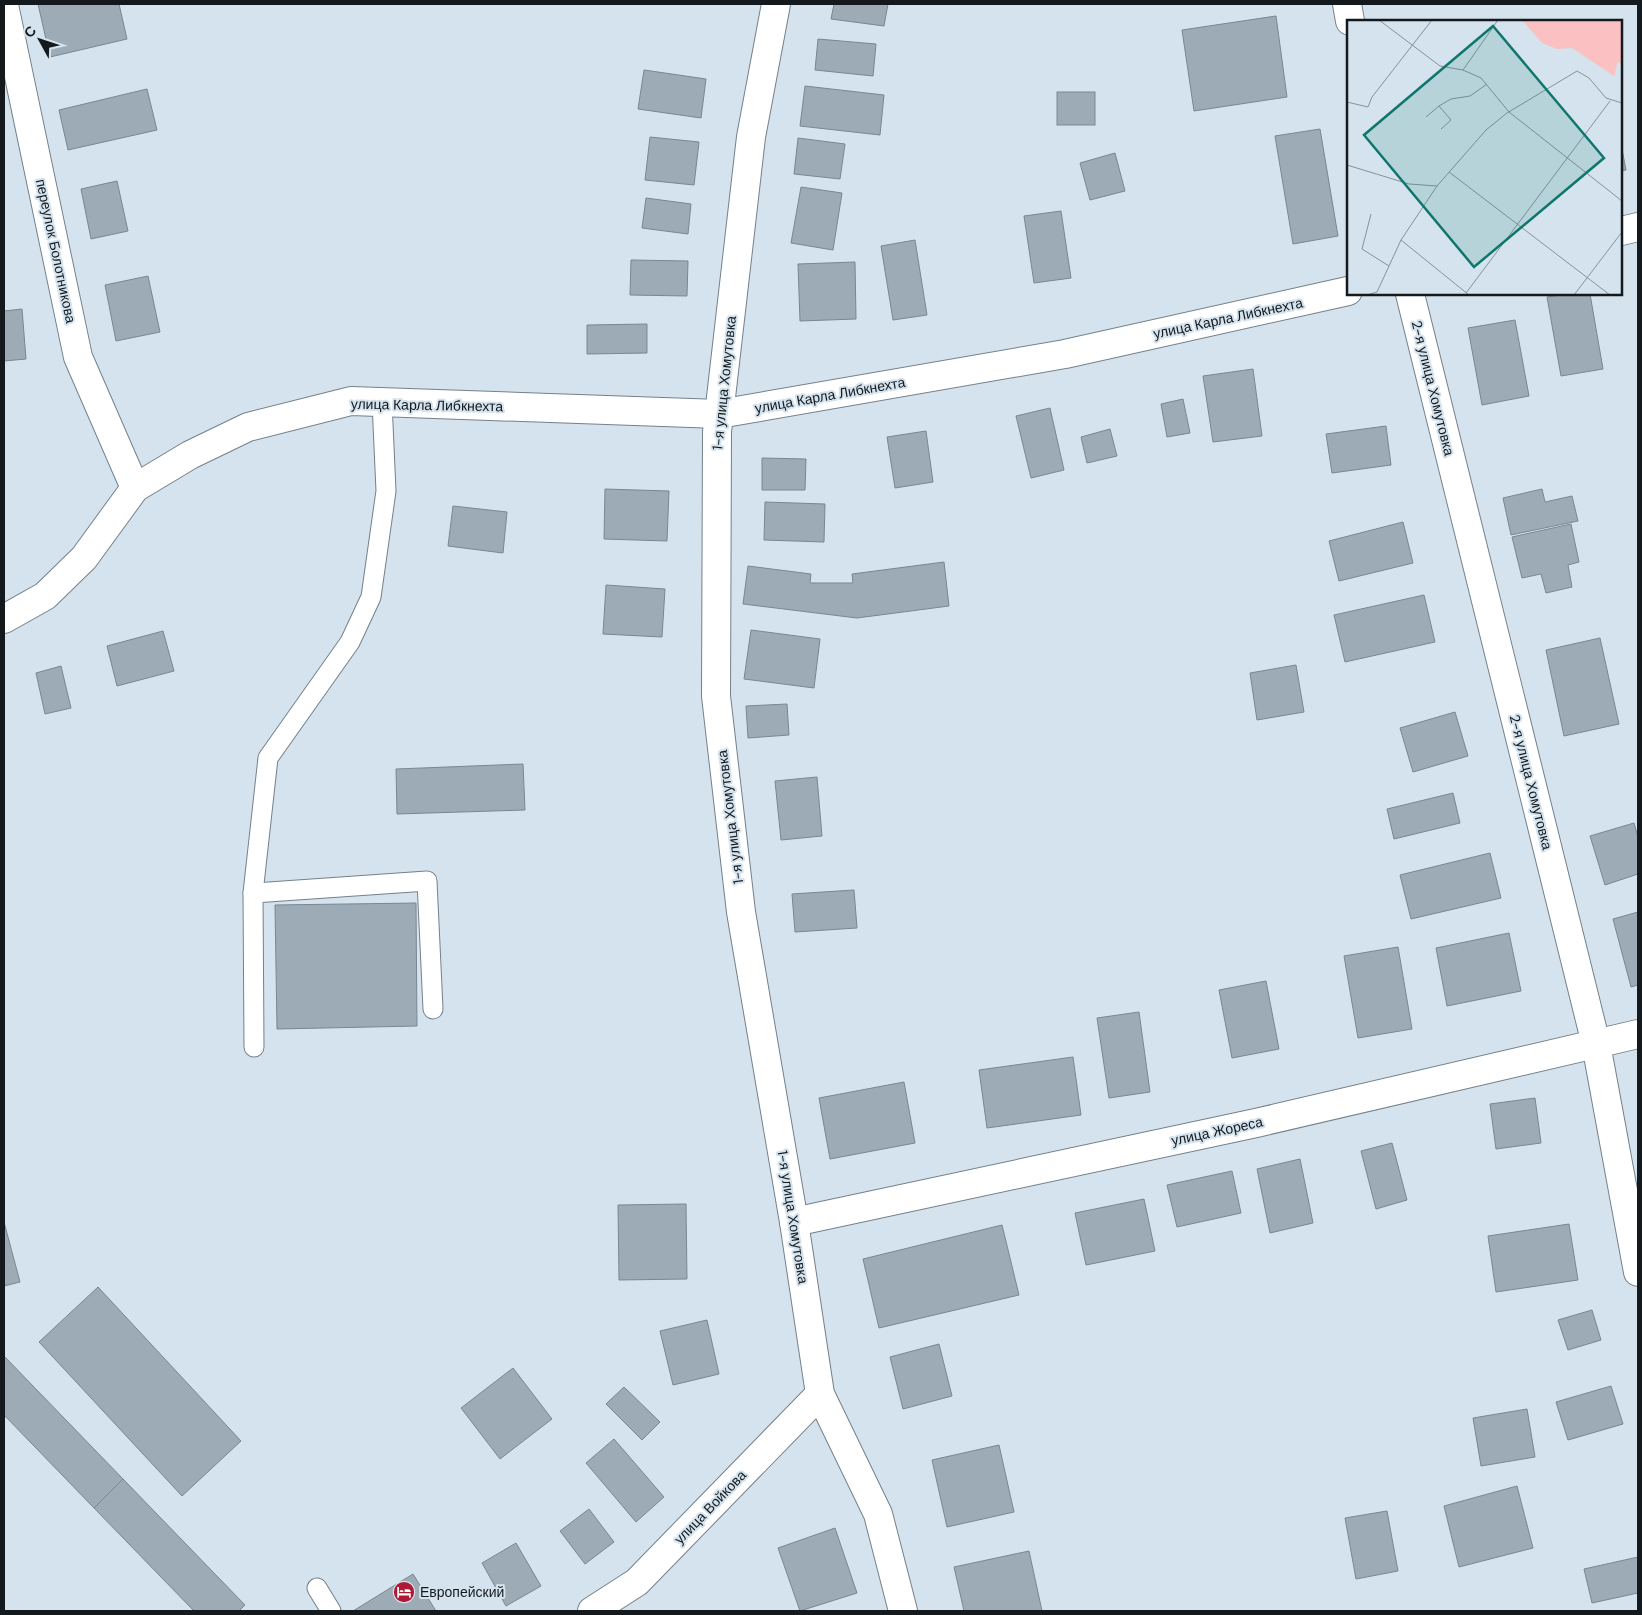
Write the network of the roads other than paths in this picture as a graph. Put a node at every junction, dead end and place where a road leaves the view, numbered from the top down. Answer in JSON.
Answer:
{"nodes":[{"id":1,"x":776,"y":4,"type":"edge"},
{"id":2,"x":1347,"y":4,"type":"edge"},
{"id":3,"x":4,"y":6,"type":"edge"},
{"id":4,"x":1350,"y":20,"type":"edge"},
{"id":5,"x":1638,"y":227,"type":"edge"},
{"id":6,"x":1622,"y":231,"type":"edge"},
{"id":7,"x":1347,"y":292,"type":"edge"},
{"id":8,"x":1410,"y":295,"type":"edge"},
{"id":9,"x":382,"y":402,"type":"junction"},
{"id":10,"x":720,"y":414,"type":"junction"},
{"id":11,"x":135,"y":488,"type":"junction"},
{"id":12,"x":4,"y":619,"type":"edge"},
{"id":13,"x":253,"y":893,"type":"junction"},
{"id":14,"x":433,"y":1009,"type":"dead end"},
{"id":15,"x":1638,"y":1034,"type":"edge"},
{"id":16,"x":1596,"y":1044,"type":"junction"},
{"id":17,"x":254,"y":1047,"type":"dead end"},
{"id":18,"x":794,"y":1222,"type":"junction"},
{"id":19,"x":1638,"y":1272,"type":"edge"},
{"id":20,"x":820,"y":1394,"type":"junction"},
{"id":21,"x":317,"y":1588,"type":"dead end"},
{"id":22,"x":331,"y":1611,"type":"edge"},
{"id":23,"x":592,"y":1611,"type":"edge"},
{"id":24,"x":903,"y":1611,"type":"edge"}],
"edges":[{"from":1,"to":10,"type":"street","name":"1-я улица Хомутовка"},
{"from":2,"to":4,"type":"street"},
{"from":3,"to":11,"type":"street","name":"переулок Болотникова"},
{"from":5,"to":6,"type":"street"},
{"from":7,"to":10,"type":"street","name":"улица Карла Либкнехта"},
{"from":8,"to":16,"type":"street","name":"2-я улица Хомутовка"},
{"from":9,"to":10,"type":"street","name":"улица Карла Либкнехта"},
{"from":9,"to":11,"type":"street","name":"улица Карла Либкнехта"},
{"from":9,"to":13,"type":"lane"},
{"from":10,"to":18,"type":"street","name":"1-я улица Хомутовка"},
{"from":11,"to":12,"type":"street"},
{"from":13,"to":14,"type":"lane"},
{"from":13,"to":17,"type":"lane"},
{"from":15,"to":16,"type":"street","name":"улица Жореса"},
{"from":16,"to":18,"type":"street","name":"улица Жореса"},
{"from":16,"to":19,"type":"street","name":"2-я улица Хомутовка"},
{"from":18,"to":20,"type":"street","name":"1-я улица Хомутовка"},
{"from":20,"to":23,"type":"street","name":"улица Войкова"},
{"from":20,"to":24,"type":"street","name":"1-я улица Хомутовка"},
{"from":21,"to":22,"type":"lane"}]}
